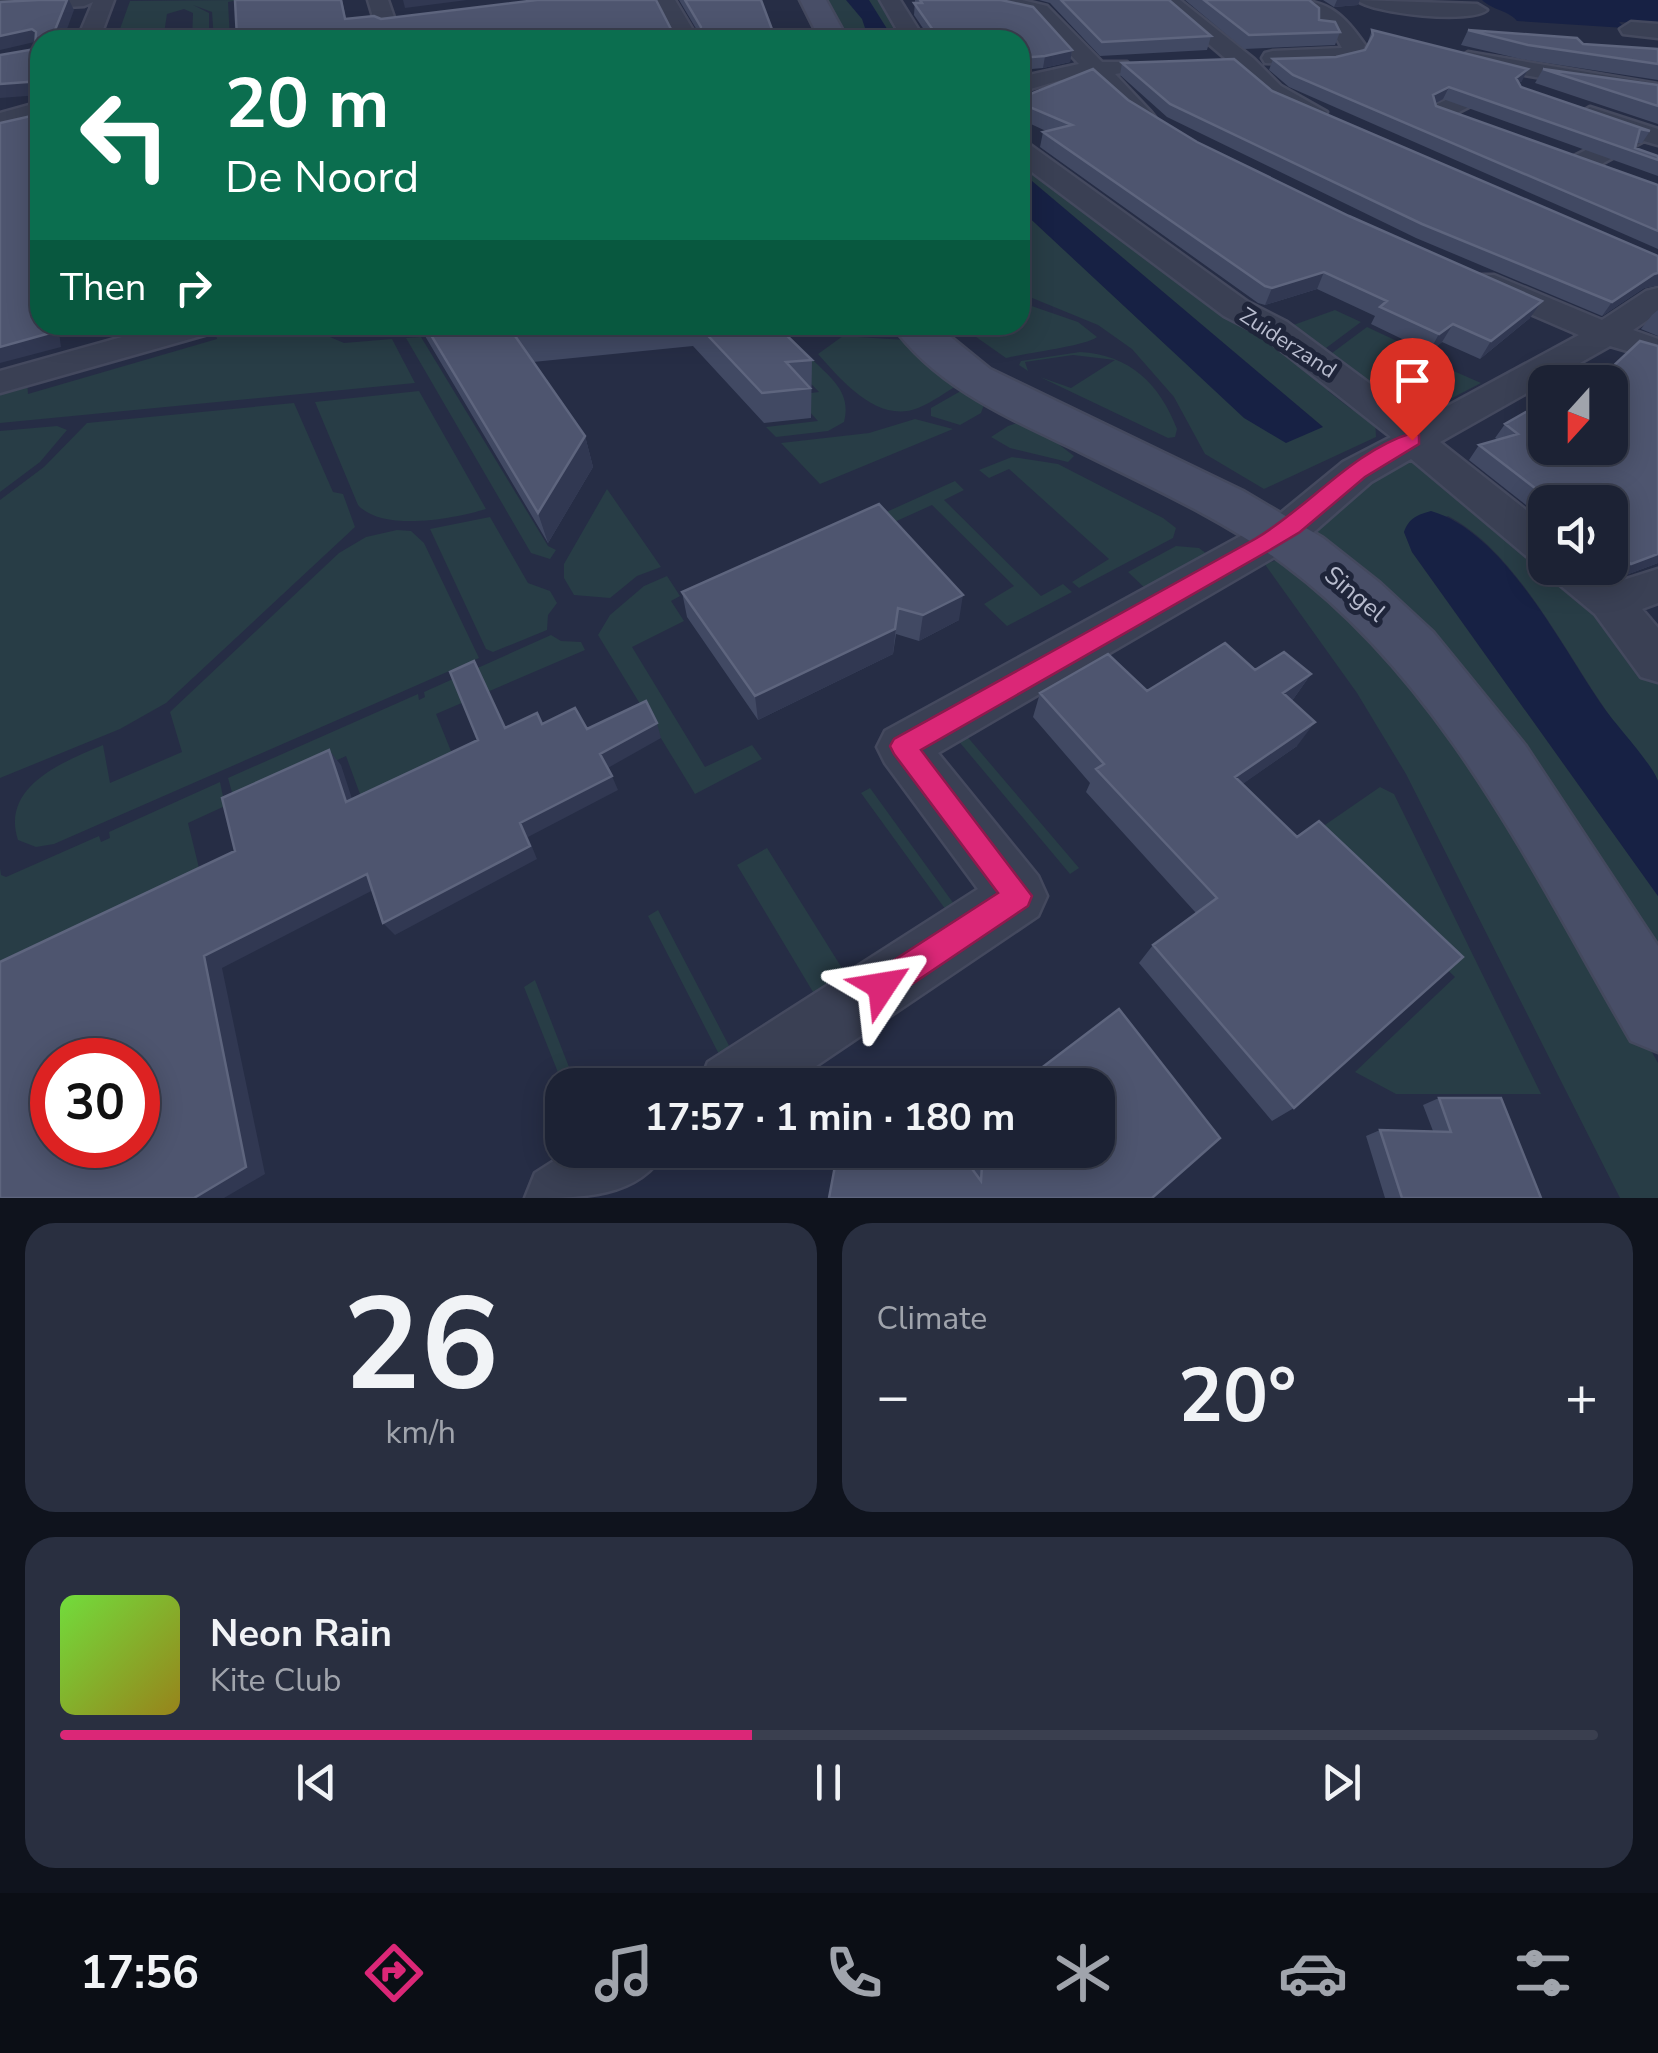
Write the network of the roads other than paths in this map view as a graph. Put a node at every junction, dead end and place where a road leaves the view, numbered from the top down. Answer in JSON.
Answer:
{"nodes":[{"id":1,"x":84,"y":0,"type":"edge"},
{"id":2,"x":104,"y":0,"type":"edge"},
{"id":3,"x":665,"y":0,"type":"edge"},
{"id":4,"x":812,"y":0,"type":"edge"},
{"id":5,"x":890,"y":0,"type":"edge"},
{"id":6,"x":992,"y":0,"type":"edge"},
{"id":7,"x":1168,"y":0,"type":"edge"},
{"id":8,"x":1303,"y":0,"type":"edge"},
{"id":9,"x":1367,"y":0,"type":"edge"},
{"id":10,"x":0,"y":5,"type":"edge"},
{"id":11,"x":1473,"y":5,"type":"edge"},
{"id":12,"x":1631,"y":29,"type":"dead end"},
{"id":13,"x":92,"y":30,"type":"edge"},
{"id":14,"x":682,"y":30,"type":"edge"},
{"id":15,"x":828,"y":30,"type":"edge"},
{"id":16,"x":908,"y":30,"type":"edge"},
{"id":17,"x":1658,"y":30,"type":"edge"},
{"id":18,"x":1239,"y":58,"type":"junction"},
{"id":19,"x":1204,"y":60,"type":"edge"},
{"id":20,"x":1451,"y":61,"type":"junction"},
{"id":21,"x":1138,"y":65,"type":"edge"},
{"id":22,"x":1095,"y":69,"type":"junction"},
{"id":23,"x":1030,"y":82,"type":"edge"},
{"id":24,"x":1519,"y":90,"type":"junction"},
{"id":25,"x":1658,"y":91,"type":"edge"},
{"id":26,"x":1568,"y":107,"type":"edge"},
{"id":27,"x":30,"y":113,"type":"edge"},
{"id":28,"x":0,"y":121,"type":"edge"},
{"id":29,"x":1476,"y":124,"type":"edge"},
{"id":30,"x":1344,"y":125,"type":"edge"},
{"id":31,"x":1653,"y":128,"type":"edge"},
{"id":32,"x":1168,"y":131,"type":"edge"},
{"id":33,"x":1030,"y":157,"type":"edge"},
{"id":34,"x":1612,"y":172,"type":"edge"},
{"id":35,"x":1448,"y":268,"type":"edge"},
{"id":36,"x":1658,"y":298,"type":"edge"},
{"id":37,"x":1607,"y":333,"type":"junction"},
{"id":38,"x":130,"y":335,"type":"edge"},
{"id":39,"x":922,"y":335,"type":"edge"},
{"id":40,"x":94,"y":340,"type":"edge"},
{"id":41,"x":1658,"y":350,"type":"edge"},
{"id":42,"x":0,"y":382,"type":"edge"},
{"id":43,"x":1412,"y":440,"type":"junction"},
{"id":44,"x":1528,"y":534,"type":"edge"},
{"id":45,"x":1278,"y":535,"type":"junction"},
{"id":46,"x":1590,"y":585,"type":"edge"},
{"id":47,"x":1658,"y":586,"type":"edge"},
{"id":48,"x":1611,"y":602,"type":"junction"},
{"id":49,"x":1658,"y":662,"type":"edge"},
{"id":50,"x":1658,"y":1014,"type":"edge"},
{"id":51,"x":756,"y":1068,"type":"edge"},
{"id":52,"x":605,"y":1168,"type":"edge"},
{"id":53,"x":560,"y":1198,"type":"edge"}],
"edges":[{"from":1,"to":10,"type":"street"},
{"from":2,"to":13,"type":"street"},
{"from":3,"to":14,"type":"street"},
{"from":4,"to":15,"type":"main road"},
{"from":5,"to":16,"type":"street"},
{"from":6,"to":22,"type":"street"},
{"from":7,"to":18,"type":"street"},
{"from":8,"to":18,"type":"street"},
{"from":9,"to":11,"type":"street"},
{"from":11,"to":20,"type":"street"},
{"from":12,"to":17,"type":"street"},
{"from":18,"to":19,"type":"street"},
{"from":18,"to":30,"type":"street"},
{"from":20,"to":24,"type":"street"},
{"from":20,"to":25,"type":"street"},
{"from":21,"to":22,"type":"street"},
{"from":22,"to":23,"type":"street"},
{"from":22,"to":32,"type":"street"},
{"from":24,"to":29,"type":"street"},
{"from":24,"to":31,"type":"street"},
{"from":26,"to":31,"type":"street"},
{"from":27,"to":28,"type":"street"},
{"from":31,"to":34,"type":"street"},
{"from":33,"to":43,"type":"street","name":"Zuiderzand"},
{"from":35,"to":37,"type":"street"},
{"from":36,"to":37,"type":"street"},
{"from":37,"to":41,"type":"street"},
{"from":37,"to":43,"type":"street"},
{"from":38,"to":40,"type":"street"},
{"from":39,"to":45,"type":"main road","name":"Singel"},
{"from":40,"to":42,"type":"street"},
{"from":43,"to":44,"type":"street","name":"Zuiderzand"},
{"from":43,"to":45,"type":"street"},
{"from":45,"to":50,"type":"main road","name":"Singel"},
{"from":45,"to":51,"type":"street"},
{"from":46,"to":48,"type":"street"},
{"from":47,"to":48,"type":"street"},
{"from":48,"to":49,"type":"street"},
{"from":52,"to":53,"type":"street"}]}
